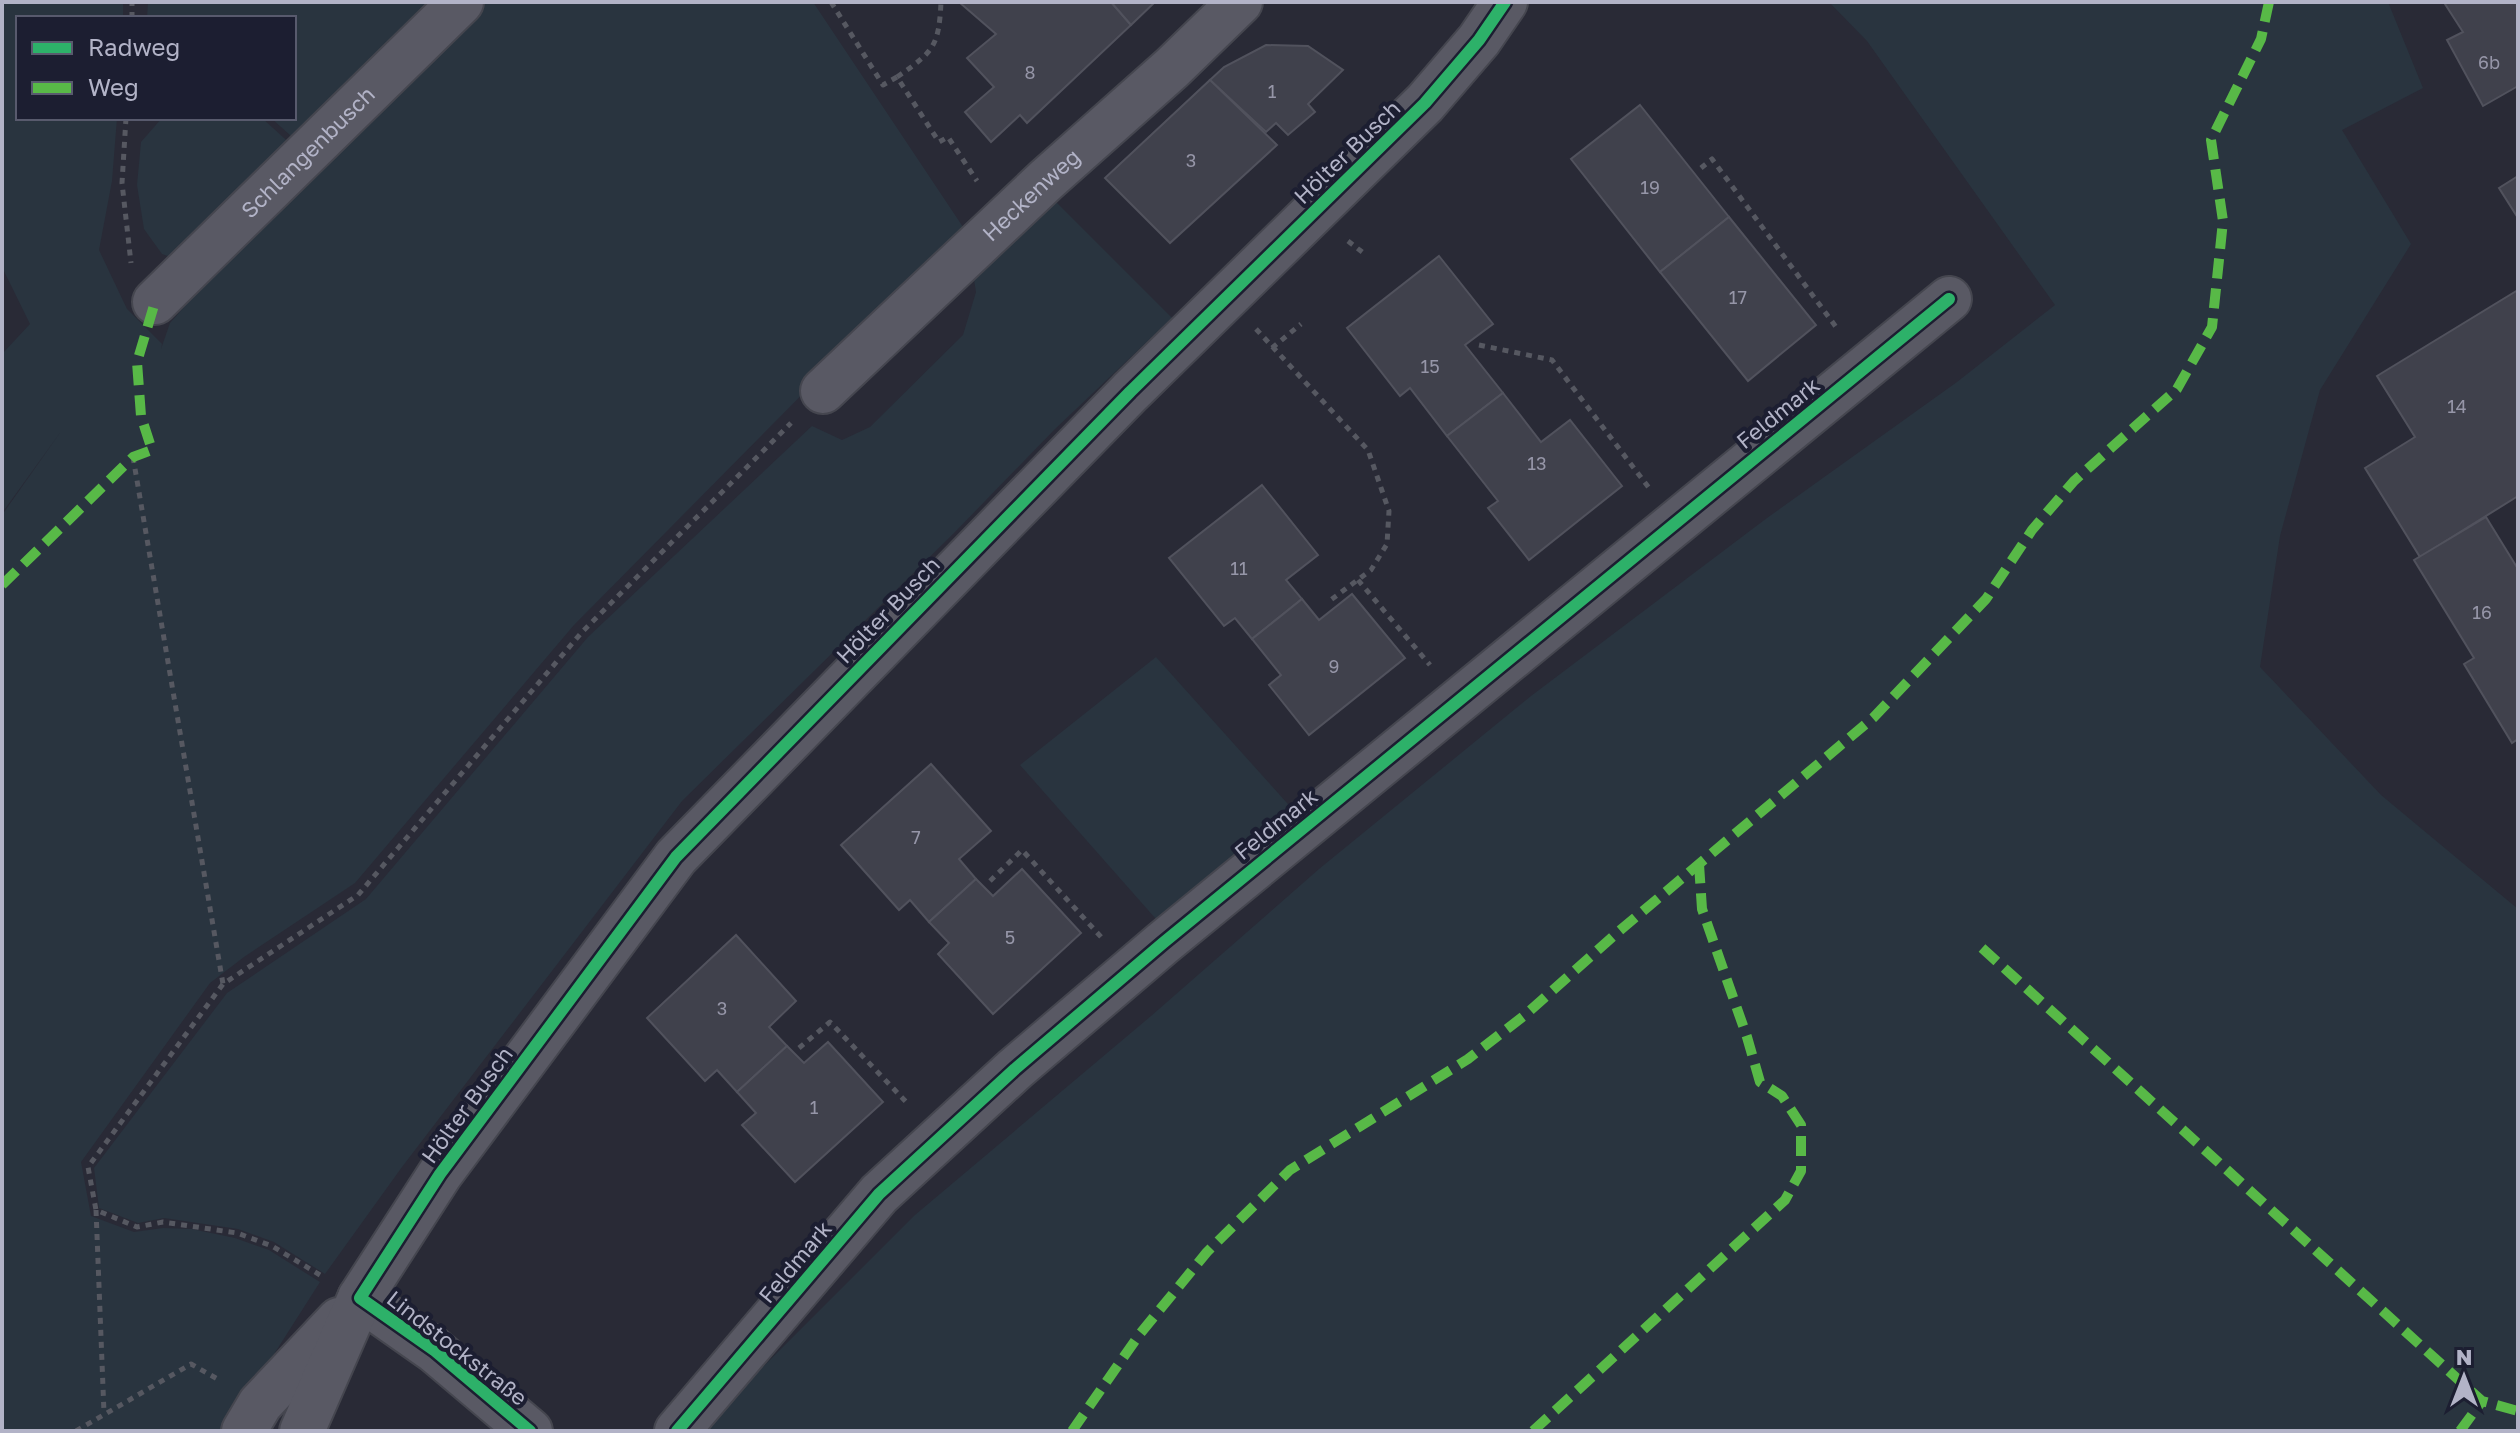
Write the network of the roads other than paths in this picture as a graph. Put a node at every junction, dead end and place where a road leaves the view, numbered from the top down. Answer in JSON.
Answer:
{"nodes":[{"id":1,"x":461,"y":2,"type":"edge"},
{"id":2,"x":1240,"y":2,"type":"edge"},
{"id":3,"x":1505,"y":2,"type":"edge"},
{"id":4,"x":1949,"y":299,"type":"dead end"},
{"id":5,"x":155,"y":302,"type":"road end"},
{"id":6,"x":823,"y":391,"type":"road end"},
{"id":7,"x":360,"y":1298,"type":"junction"},
{"id":8,"x":252,"y":1418,"type":"edge"},
{"id":9,"x":302,"y":1431,"type":"edge"},
{"id":10,"x":530,"y":1431,"type":"edge"},
{"id":11,"x":677,"y":1431,"type":"edge"}],
"edges":[{"from":1,"to":5,"type":"street","name":"Schlangenbusch"},
{"from":2,"to":6,"type":"street","name":"Heckenweg"},
{"from":3,"to":7,"type":"street","name":"Hölter Busch"},
{"from":4,"to":11,"type":"street","name":"Feldmark"},
{"from":7,"to":8,"type":"street","name":"Hölter Busch"},
{"from":7,"to":9,"type":"street","name":"Hölter Busch"},
{"from":7,"to":10,"type":"street","name":"Lindstockstraße"}]}
